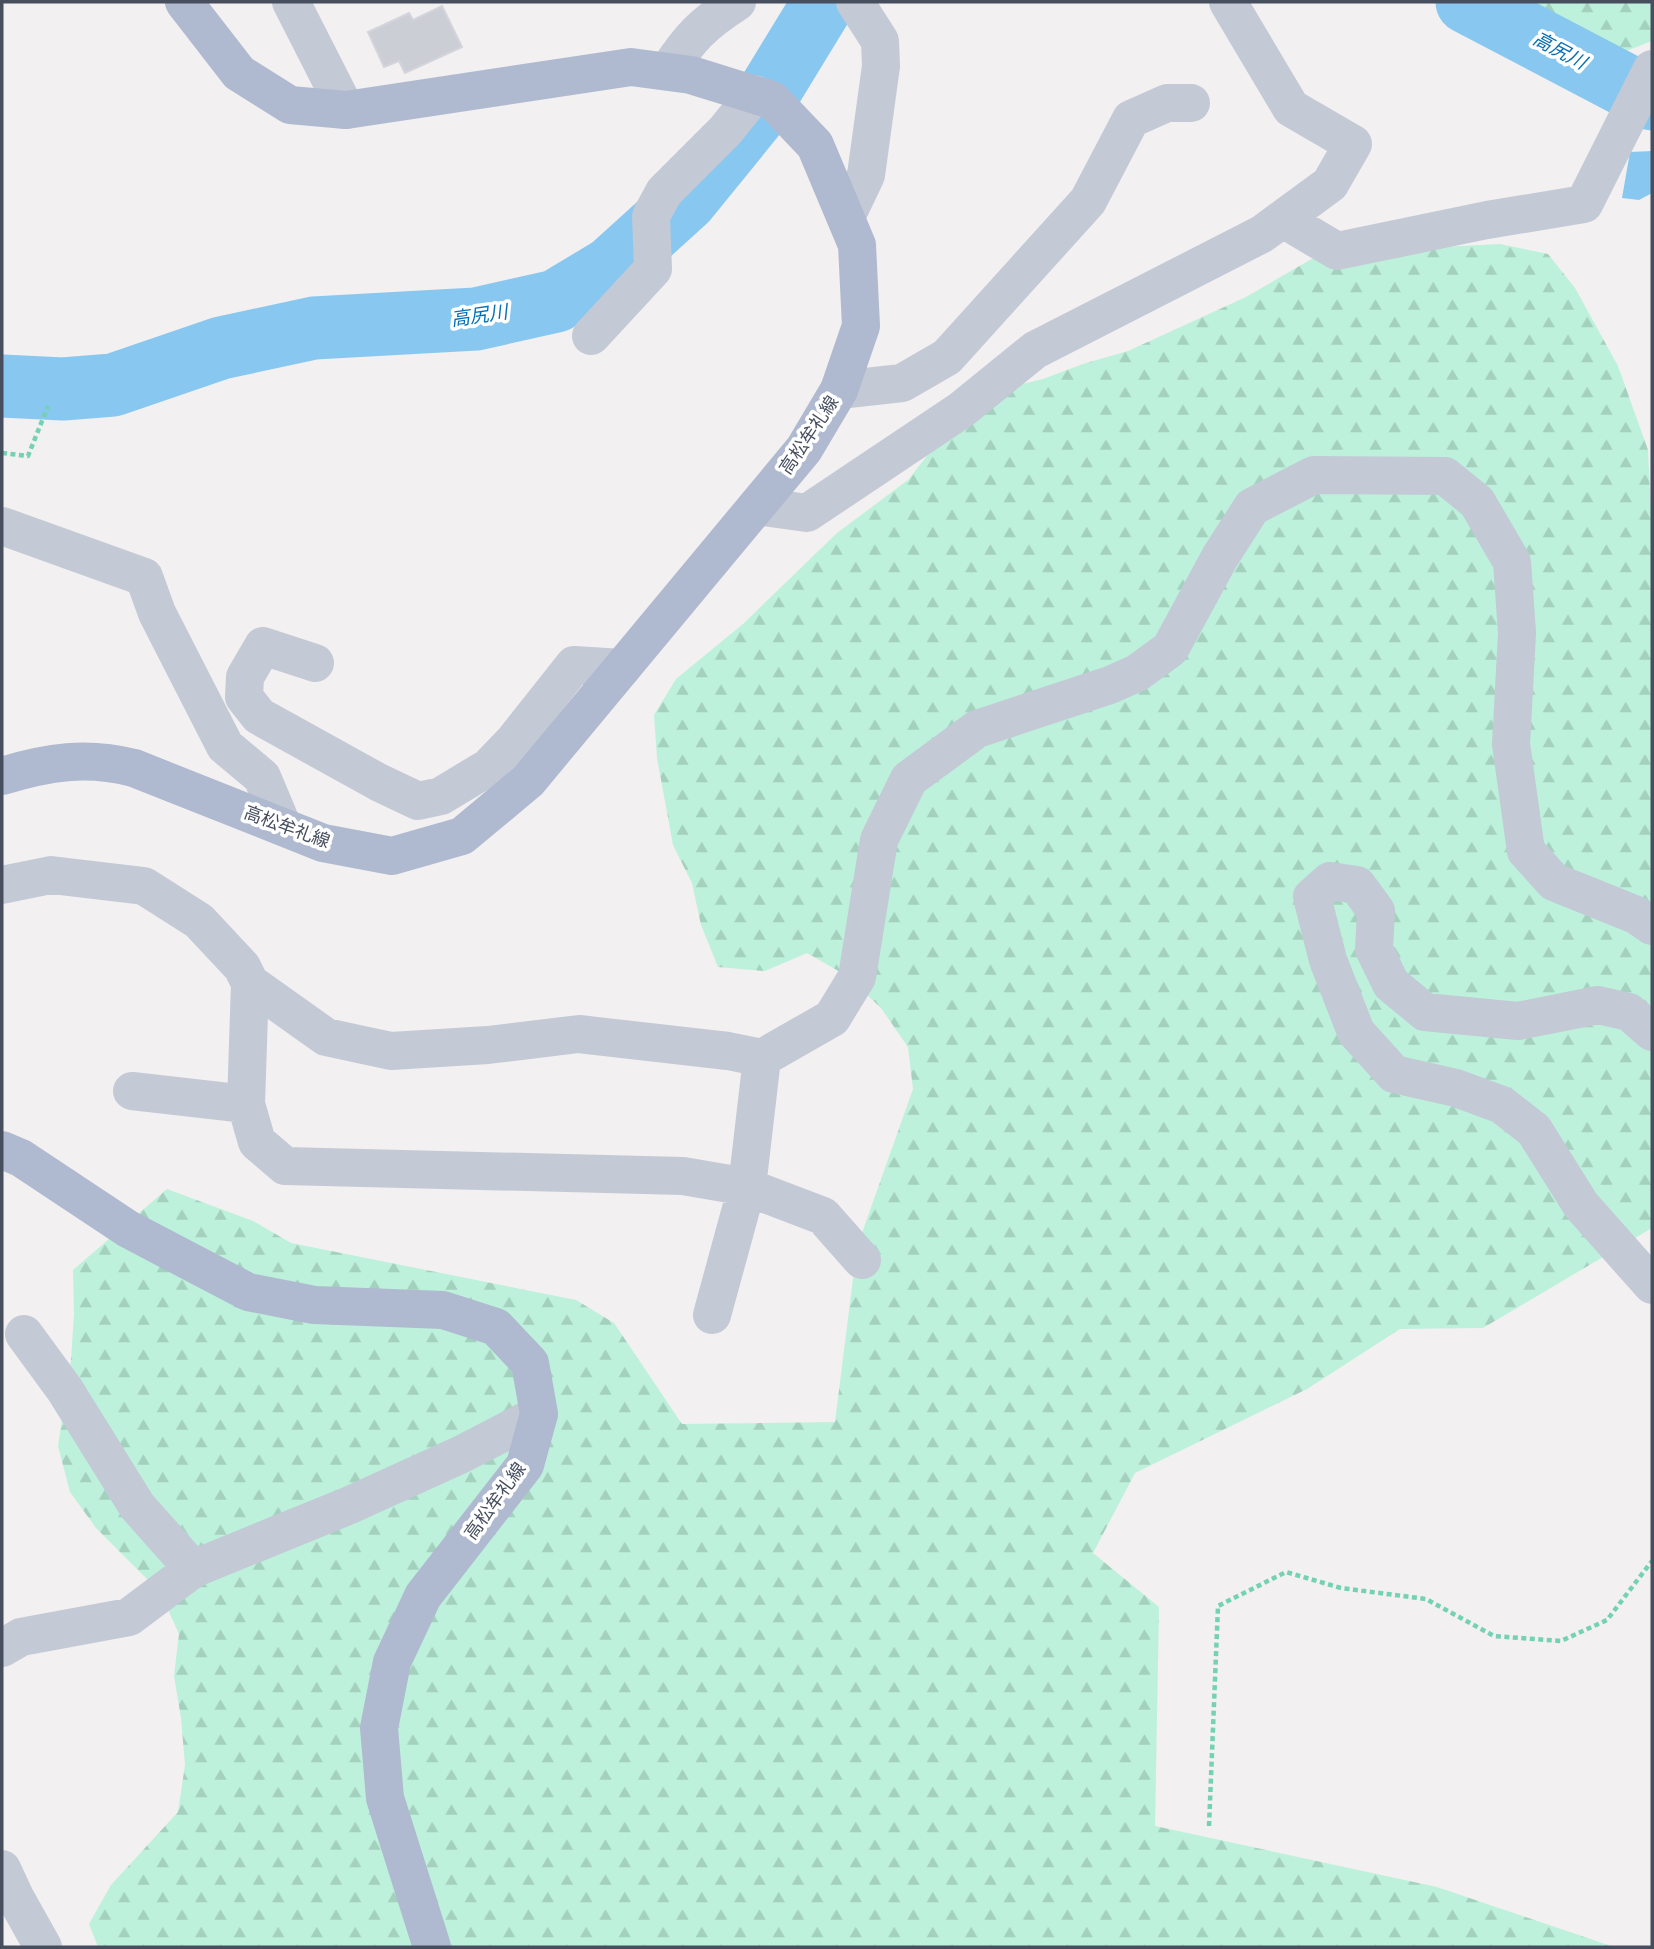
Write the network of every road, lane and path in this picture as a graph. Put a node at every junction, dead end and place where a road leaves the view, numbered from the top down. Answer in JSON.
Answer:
{"nodes":[{"id":1,"x":184,"y":2,"type":"edge"},
{"id":2,"x":291,"y":2,"type":"edge"},
{"id":3,"x":737,"y":2,"type":"edge"},
{"id":4,"x":855,"y":2,"type":"edge"},
{"id":5,"x":1228,"y":2,"type":"edge"},
{"id":6,"x":1652,"y":69,"type":"edge"},
{"id":7,"x":668,"y":71,"type":"junction"},
{"id":8,"x":755,"y":94,"type":"junction"},
{"id":9,"x":1191,"y":103,"type":"dead end"},
{"id":10,"x":346,"y":110,"type":"junction"},
{"id":11,"x":846,"y":217,"type":"junction"},
{"id":12,"x":1283,"y":219,"type":"junction"},
{"id":13,"x":591,"y":336,"type":"dead end"},
{"id":14,"x":839,"y":390,"type":"junction"},
{"id":15,"x":48,"y":406,"type":"dead end"},
{"id":16,"x":2,"y":453,"type":"edge"},
{"id":17,"x":757,"y":506,"type":"junction"},
{"id":18,"x":2,"y":526,"type":"edge"},
{"id":19,"x":315,"y":663,"type":"dead end"},
{"id":20,"x":622,"y":668,"type":"junction"},
{"id":21,"x":2,"y":776,"type":"edge"},
{"id":22,"x":283,"y":827,"type":"junction"},
{"id":23,"x":2,"y":885,"type":"edge"},
{"id":24,"x":1652,"y":926,"type":"edge"},
{"id":25,"x":250,"y":983,"type":"junction"},
{"id":26,"x":1652,"y":1032,"type":"edge"},
{"id":27,"x":762,"y":1058,"type":"junction"},
{"id":28,"x":132,"y":1091,"type":"dead end"},
{"id":29,"x":246,"y":1104,"type":"junction"},
{"id":30,"x":2,"y":1150,"type":"edge"},
{"id":31,"x":747,"y":1187,"type":"junction"},
{"id":32,"x":862,"y":1260,"type":"dead end"},
{"id":33,"x":1652,"y":1285,"type":"edge"},
{"id":34,"x":712,"y":1315,"type":"dead end"},
{"id":35,"x":24,"y":1334,"type":"dead end"},
{"id":36,"x":539,"y":1414,"type":"junction"},
{"id":37,"x":1652,"y":1561,"type":"edge"},
{"id":38,"x":193,"y":1569,"type":"junction"},
{"id":39,"x":2,"y":1648,"type":"edge"},
{"id":40,"x":1209,"y":1826,"type":"dead end"},
{"id":41,"x":2,"y":1869,"type":"edge"},
{"id":42,"x":43,"y":1947,"type":"edge"},
{"id":43,"x":432,"y":1947,"type":"edge"}],
"edges":[{"from":1,"to":10,"type":"main road","name":"高松牟礼線"},
{"from":2,"to":10,"type":"street"},
{"from":3,"to":7,"type":"street"},
{"from":4,"to":11,"type":"street"},
{"from":5,"to":12,"type":"street"},
{"from":6,"to":12,"type":"street"},
{"from":7,"to":8,"type":"main road","name":"高松牟礼線"},
{"from":7,"to":10,"type":"main road","name":"高松牟礼線"},
{"from":8,"to":11,"type":"main road","name":"高松牟礼線"},
{"from":8,"to":13,"type":"street"},
{"from":9,"to":14,"type":"street"},
{"from":11,"to":14,"type":"main road","name":"高松牟礼線"},
{"from":12,"to":17,"type":"street"},
{"from":14,"to":17,"type":"main road","name":"高松牟礼線"},
{"from":15,"to":16,"type":"path"},
{"from":17,"to":20,"type":"main road","name":"高松牟礼線"},
{"from":18,"to":22,"type":"street"},
{"from":19,"to":20,"type":"street"},
{"from":20,"to":22,"type":"main road","name":"高松牟礼線"},
{"from":21,"to":22,"type":"main road","name":"高松牟礼線"},
{"from":23,"to":25,"type":"street"},
{"from":24,"to":27,"type":"street"},
{"from":25,"to":27,"type":"street"},
{"from":25,"to":29,"type":"street"},
{"from":26,"to":33,"type":"street"},
{"from":27,"to":31,"type":"street"},
{"from":28,"to":29,"type":"street"},
{"from":29,"to":31,"type":"street"},
{"from":30,"to":36,"type":"main road","name":"高松牟礼線"},
{"from":31,"to":32,"type":"street"},
{"from":31,"to":34,"type":"street"},
{"from":35,"to":38,"type":"street"},
{"from":36,"to":38,"type":"street"},
{"from":36,"to":43,"type":"main road","name":"高松牟礼線"},
{"from":37,"to":40,"type":"path"},
{"from":38,"to":39,"type":"street"},
{"from":41,"to":42,"type":"street"}]}
